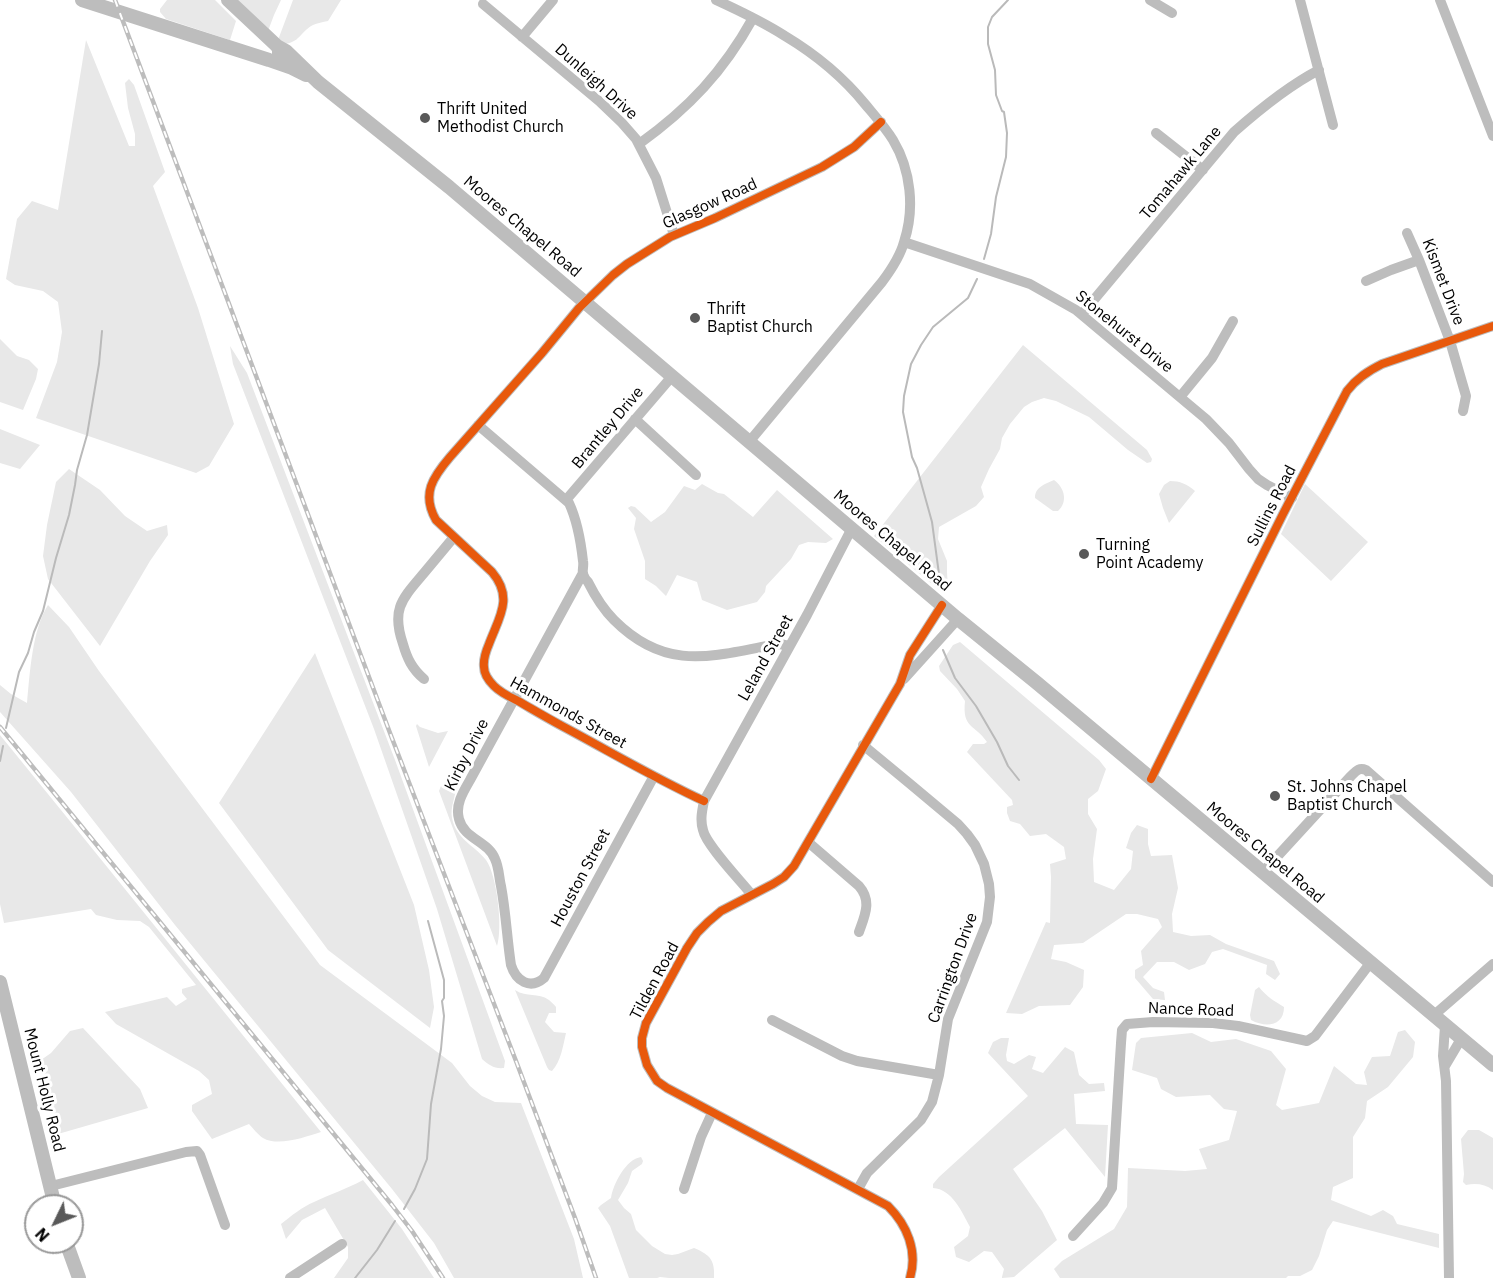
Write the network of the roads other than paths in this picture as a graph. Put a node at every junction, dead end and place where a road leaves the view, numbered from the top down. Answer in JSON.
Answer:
{"nodes":[{"id":1,"x":82,"y":0,"type":"edge"},
{"id":2,"x":228,"y":0,"type":"edge"},
{"id":3,"x":554,"y":0,"type":"edge"},
{"id":4,"x":716,"y":0,"type":"edge"},
{"id":5,"x":1150,"y":0,"type":"edge"},
{"id":6,"x":1300,"y":0,"type":"edge"},
{"id":7,"x":1440,"y":0,"type":"edge"},
{"id":8,"x":483,"y":4,"type":"dead end"},
{"id":9,"x":1172,"y":13,"type":"dead end"},
{"id":10,"x":753,"y":18,"type":"junction"},
{"id":11,"x":522,"y":37,"type":"junction"},
{"id":12,"x":277,"y":46,"type":"junction"},
{"id":13,"x":277,"y":63,"type":"junction"},
{"id":14,"x":1319,"y":70,"type":"junction"},
{"id":15,"x":318,"y":82,"type":"junction"},
{"id":16,"x":881,"y":122,"type":"junction"},
{"id":17,"x":1333,"y":125,"type":"dead end"},
{"id":18,"x":1156,"y":133,"type":"dead end"},
{"id":19,"x":1493,"y":136,"type":"edge"},
{"id":20,"x":639,"y":144,"type":"junction"},
{"id":21,"x":1203,"y":170,"type":"junction"},
{"id":22,"x":1407,"y":233,"type":"dead end"},
{"id":23,"x":674,"y":235,"type":"junction"},
{"id":24,"x":904,"y":242,"type":"junction"},
{"id":25,"x":1419,"y":260,"type":"junction"},
{"id":26,"x":1366,"y":281,"type":"dead end"},
{"id":27,"x":585,"y":302,"type":"junction"},
{"id":28,"x":1082,"y":314,"type":"junction"},
{"id":29,"x":1233,"y":321,"type":"dead end"},
{"id":30,"x":1493,"y":326,"type":"edge"},
{"id":31,"x":1450,"y":341,"type":"junction"},
{"id":32,"x":670,"y":374,"type":"junction"},
{"id":33,"x":1180,"y":397,"type":"junction"},
{"id":34,"x":1463,"y":411,"type":"dead end"},
{"id":35,"x":635,"y":419,"type":"junction"},
{"id":36,"x":478,"y":426,"type":"junction"},
{"id":37,"x":749,"y":442,"type":"junction"},
{"id":38,"x":696,"y":476,"type":"dead end"},
{"id":39,"x":429,"y":495,"type":"joint"},
{"id":40,"x":1292,"y":498,"type":"junction"},
{"id":41,"x":566,"y":500,"type":"junction"},
{"id":42,"x":852,"y":528,"type":"junction"},
{"id":43,"x":454,"y":537,"type":"junction"},
{"id":44,"x":582,"y":573,"type":"junction"},
{"id":45,"x":942,"y":605,"type":"junction"},
{"id":46,"x":958,"y":619,"type":"junction"},
{"id":47,"x":789,"y":646,"type":"junction"},
{"id":48,"x":424,"y":679,"type":"dead end"},
{"id":49,"x":900,"y":684,"type":"junction"},
{"id":50,"x":514,"y":699,"type":"junction"},
{"id":51,"x":863,"y":745,"type":"junction"},
{"id":52,"x":654,"y":776,"type":"junction"},
{"id":53,"x":1151,"y":779,"type":"junction"},
{"id":54,"x":704,"y":801,"type":"junction"},
{"id":55,"x":808,"y":842,"type":"junction"},
{"id":56,"x":1263,"y":872,"type":"junction"},
{"id":57,"x":1493,"y":882,"type":"edge"},
{"id":58,"x":752,"y":895,"type":"junction"},
{"id":59,"x":859,"y":932,"type":"dead end"},
{"id":60,"x":1371,"y":962,"type":"junction"},
{"id":61,"x":1493,"y":964,"type":"edge"},
{"id":62,"x":0,"y":982,"type":"edge"},
{"id":63,"x":526,"y":984,"type":"joint"},
{"id":64,"x":1433,"y":1016,"type":"junction"},
{"id":65,"x":772,"y":1020,"type":"dead end"},
{"id":66,"x":1445,"y":1026,"type":"junction"},
{"id":67,"x":1461,"y":1039,"type":"junction"},
{"id":68,"x":1493,"y":1065,"type":"edge"},
{"id":69,"x":1445,"y":1066,"type":"junction"},
{"id":70,"x":939,"y":1075,"type":"junction"},
{"id":71,"x":712,"y":1113,"type":"junction"},
{"id":72,"x":51,"y":1186,"type":"junction"},
{"id":73,"x":684,"y":1189,"type":"dead end"},
{"id":74,"x":858,"y":1189,"type":"junction"},
{"id":75,"x":53,"y":1194,"type":"edge"},
{"id":76,"x":225,"y":1225,"type":"dead end"},
{"id":77,"x":1073,"y":1236,"type":"dead end"},
{"id":78,"x":342,"y":1244,"type":"dead end"},
{"id":79,"x":70,"y":1254,"type":"edge"},
{"id":80,"x":78,"y":1278,"type":"edge"},
{"id":81,"x":290,"y":1278,"type":"edge"},
{"id":82,"x":910,"y":1278,"type":"edge"},
{"id":83,"x":1449,"y":1278,"type":"edge"}],
"edges":[{"from":1,"to":13,"type":"main road"},
{"from":2,"to":12,"type":"main road"},
{"from":3,"to":11,"type":"street"},
{"from":4,"to":10,"type":"street"},
{"from":5,"to":9,"type":"street"},
{"from":6,"to":14,"type":"street"},
{"from":7,"to":19,"type":"street"},
{"from":8,"to":11,"type":"street","name":"Dunleigh Drive"},
{"from":10,"to":16,"type":"street"},
{"from":10,"to":20,"type":"street"},
{"from":11,"to":20,"type":"street","name":"Dunleigh Drive"},
{"from":12,"to":13,"type":"main road"},
{"from":12,"to":15,"type":"main road"},
{"from":13,"to":15,"type":"main road"},
{"from":14,"to":17,"type":"street"},
{"from":14,"to":21,"type":"street","name":"Tomahawk Lane"},
{"from":15,"to":27,"type":"main road","name":"Moores Chapel Road"},
{"from":16,"to":23,"type":"street","name":"Glasgow Road"},
{"from":16,"to":24,"type":"street"},
{"from":18,"to":21,"type":"street"},
{"from":20,"to":23,"type":"street","name":"Dunleigh Drive"},
{"from":21,"to":28,"type":"street","name":"Tomahawk Lane"},
{"from":22,"to":25,"type":"street","name":"Kismet Drive"},
{"from":23,"to":27,"type":"street","name":"Glasgow Road"},
{"from":24,"to":28,"type":"street","name":"Stonehurst Drive"},
{"from":24,"to":37,"type":"street"},
{"from":25,"to":26,"type":"street"},
{"from":25,"to":31,"type":"street","name":"Kismet Drive"},
{"from":27,"to":32,"type":"main road","name":"Moores Chapel Road"},
{"from":27,"to":36,"type":"street","name":"Glasgow Road"},
{"from":28,"to":33,"type":"street","name":"Stonehurst Drive"},
{"from":29,"to":33,"type":"street"},
{"from":30,"to":31,"type":"street","name":"Sullins Road"},
{"from":31,"to":34,"type":"street","name":"Kismet Drive"},
{"from":31,"to":40,"type":"street","name":"Sullins Road"},
{"from":32,"to":35,"type":"street","name":"Brantley Drive"},
{"from":32,"to":37,"type":"main road","name":"Moores Chapel Road"},
{"from":33,"to":40,"type":"street","name":"Stonehurst Drive"},
{"from":35,"to":38,"type":"street"},
{"from":35,"to":41,"type":"street","name":"Brantley Drive"},
{"from":36,"to":39,"type":"street","name":"Glasgow Road"},
{"from":36,"to":41,"type":"street"},
{"from":37,"to":42,"type":"main road","name":"Moores Chapel Road"},
{"from":39,"to":43,"type":"street","name":"Hammonds Street"},
{"from":40,"to":53,"type":"street","name":"Sullins Road"},
{"from":41,"to":44,"type":"street"},
{"from":42,"to":45,"type":"main road","name":"Moores Chapel Road"},
{"from":42,"to":47,"type":"street","name":"Leland Street"},
{"from":43,"to":48,"type":"street"},
{"from":43,"to":50,"type":"street","name":"Hammonds Street"},
{"from":44,"to":47,"type":"street"},
{"from":44,"to":50,"type":"street","name":"Kirby Drive"},
{"from":45,"to":46,"type":"main road","name":"Moores Chapel Road"},
{"from":45,"to":49,"type":"street","name":"Tilden Road"},
{"from":46,"to":49,"type":"street","name":"Tilden Road"},
{"from":46,"to":53,"type":"main road","name":"Moores Chapel Road"},
{"from":47,"to":54,"type":"street","name":"Leland Street"},
{"from":49,"to":51,"type":"street","name":"Tilden Road"},
{"from":50,"to":52,"type":"street","name":"Hammonds Street"},
{"from":50,"to":63,"type":"street","name":"Kirby Drive"},
{"from":51,"to":55,"type":"street","name":"Tilden Road"},
{"from":51,"to":70,"type":"street","name":"Carrington Drive"},
{"from":52,"to":54,"type":"street","name":"Hammonds Street"},
{"from":52,"to":63,"type":"street","name":"Houston Street"},
{"from":53,"to":56,"type":"main road","name":"Moores Chapel Road"},
{"from":54,"to":58,"type":"street"},
{"from":55,"to":58,"type":"street","name":"Tilden Road"},
{"from":55,"to":59,"type":"street"},
{"from":56,"to":57,"type":"street"},
{"from":56,"to":60,"type":"main road","name":"Moores Chapel Road"},
{"from":58,"to":71,"type":"street","name":"Tilden Road"},
{"from":60,"to":64,"type":"main road","name":"Moores Chapel Road"},
{"from":60,"to":77,"type":"street","name":"Nance Road"},
{"from":61,"to":64,"type":"street"},
{"from":62,"to":72,"type":"main road","name":"Mount Holly Road"},
{"from":64,"to":66,"type":"main road","name":"Moores Chapel Road"},
{"from":65,"to":70,"type":"street"},
{"from":66,"to":67,"type":"main road","name":"Moores Chapel Road"},
{"from":66,"to":69,"type":"street"},
{"from":67,"to":68,"type":"main road","name":"Moores Chapel Road"},
{"from":67,"to":69,"type":"street"},
{"from":69,"to":83,"type":"street"},
{"from":70,"to":74,"type":"street","name":"Carrington Drive"},
{"from":71,"to":73,"type":"street"},
{"from":71,"to":74,"type":"street","name":"Tilden Road"},
{"from":72,"to":75,"type":"main road","name":"Mount Holly Road"},
{"from":72,"to":76,"type":"street"},
{"from":74,"to":82,"type":"street","name":"Tilden Road"},
{"from":78,"to":81,"type":"street"},
{"from":79,"to":80,"type":"main road"}]}
